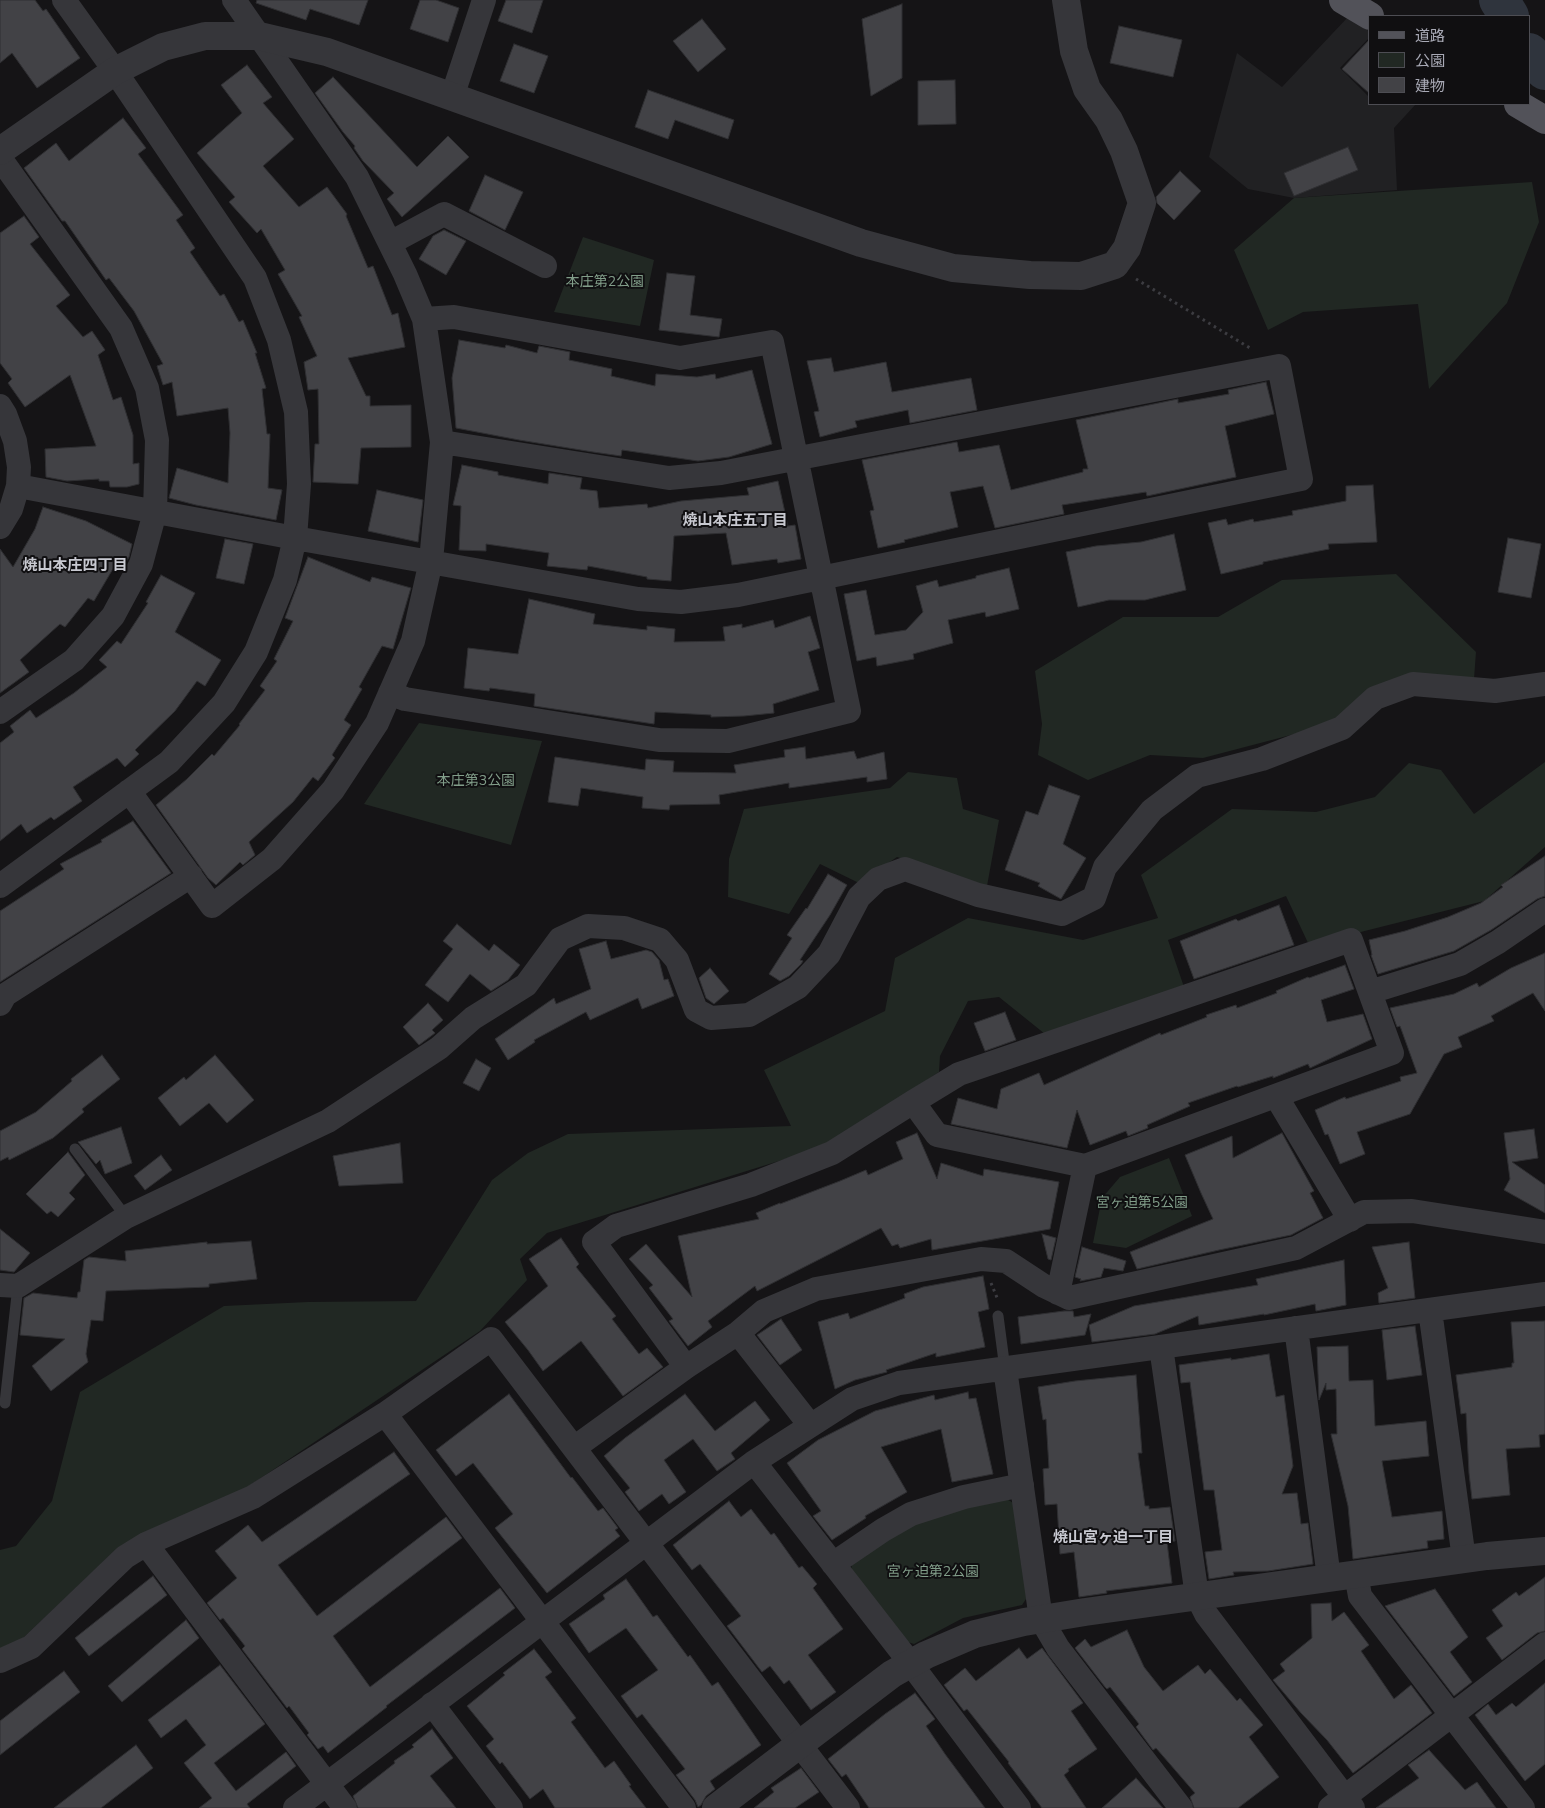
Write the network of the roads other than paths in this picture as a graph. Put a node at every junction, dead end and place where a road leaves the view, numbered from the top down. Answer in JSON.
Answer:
{"nodes":[{"id":1,"x":64,"y":0,"type":"edge"},
{"id":2,"x":234,"y":0,"type":"edge"},
{"id":3,"x":484,"y":0,"type":"edge"},
{"id":4,"x":1066,"y":0,"type":"edge"},
{"id":5,"x":1342,"y":0,"type":"edge"},
{"id":6,"x":1368,"y":15,"type":"edge"},
{"id":7,"x":259,"y":36,"type":"junction"},
{"id":8,"x":115,"y":71,"type":"junction"},
{"id":9,"x":452,"y":96,"type":"junction"},
{"id":10,"x":1520,"y":105,"type":"edge"},
{"id":11,"x":1545,"y":120,"type":"edge"},
{"id":12,"x":0,"y":150,"type":"edge"},
{"id":13,"x":0,"y":158,"type":"edge"},
{"id":14,"x":390,"y":243,"type":"junction"},
{"id":15,"x":545,"y":266,"type":"dead end"},
{"id":16,"x":424,"y":319,"type":"junction"},
{"id":17,"x":0,"y":406,"type":"edge"},
{"id":18,"x":442,"y":442,"type":"junction"},
{"id":19,"x":796,"y":459,"type":"junction"},
{"id":20,"x":18,"y":486,"type":"junction"},
{"id":21,"x":155,"y":512,"type":"junction"},
{"id":22,"x":0,"y":527,"type":"edge"},
{"id":23,"x":295,"y":538,"type":"junction"},
{"id":24,"x":431,"y":561,"type":"junction"},
{"id":25,"x":821,"y":578,"type":"junction"},
{"id":26,"x":1545,"y":684,"type":"edge"},
{"id":27,"x":390,"y":693,"type":"junction"},
{"id":28,"x":0,"y":712,"type":"edge"},
{"id":29,"x":129,"y":792,"type":"junction"},
{"id":30,"x":191,"y":876,"type":"junction"},
{"id":31,"x":0,"y":886,"type":"edge"},
{"id":32,"x":1545,"y":910,"type":"edge"},
{"id":33,"x":1370,"y":992,"type":"junction"},
{"id":34,"x":0,"y":1004,"type":"edge"},
{"id":35,"x":1276,"y":1096,"type":"junction"},
{"id":36,"x":913,"y":1102,"type":"junction"},
{"id":37,"x":75,"y":1149,"type":"dead end"},
{"id":38,"x":1085,"y":1166,"type":"junction"},
{"id":39,"x":126,"y":1217,"type":"junction"},
{"id":40,"x":1350,"y":1220,"type":"junction"},
{"id":41,"x":1545,"y":1232,"type":"edge"},
{"id":42,"x":9,"y":1285,"type":"edge"},
{"id":43,"x":1058,"y":1293,"type":"junction"},
{"id":44,"x":1545,"y":1294,"type":"edge"},
{"id":45,"x":1430,"y":1310,"type":"junction"},
{"id":46,"x":998,"y":1316,"type":"road end"},
{"id":47,"x":1296,"y":1328,"type":"junction"},
{"id":48,"x":738,"y":1333,"type":"junction"},
{"id":49,"x":1161,"y":1347,"type":"junction"},
{"id":50,"x":686,"y":1367,"type":"junction"},
{"id":51,"x":1005,"y":1368,"type":"junction"},
{"id":52,"x":5,"y":1403,"type":"dead end"},
{"id":53,"x":385,"y":1414,"type":"junction"},
{"id":54,"x":810,"y":1425,"type":"junction"},
{"id":55,"x":574,"y":1448,"type":"junction"},
{"id":56,"x":754,"y":1462,"type":"junction"},
{"id":57,"x":1022,"y":1485,"type":"junction"},
{"id":58,"x":646,"y":1543,"type":"junction"},
{"id":59,"x":146,"y":1544,"type":"junction"},
{"id":60,"x":1545,"y":1552,"type":"edge"},
{"id":61,"x":1464,"y":1559,"type":"junction"},
{"id":62,"x":833,"y":1564,"type":"junction"},
{"id":63,"x":1356,"y":1574,"type":"junction"},
{"id":64,"x":1329,"y":1578,"type":"junction"},
{"id":65,"x":1197,"y":1596,"type":"junction"},
{"id":66,"x":1041,"y":1619,"type":"junction"},
{"id":67,"x":542,"y":1622,"type":"junction"},
{"id":68,"x":1545,"y":1644,"type":"edge"},
{"id":69,"x":0,"y":1661,"type":"edge"},
{"id":70,"x":910,"y":1664,"type":"junction"},
{"id":71,"x":432,"y":1704,"type":"junction"},
{"id":72,"x":1451,"y":1716,"type":"junction"},
{"id":73,"x":800,"y":1744,"type":"junction"},
{"id":74,"x":327,"y":1784,"type":"junction"},
{"id":75,"x":1343,"y":1804,"type":"edge"},
{"id":76,"x":295,"y":1808,"type":"edge"},
{"id":77,"x":345,"y":1808,"type":"edge"},
{"id":78,"x":511,"y":1808,"type":"edge"},
{"id":79,"x":684,"y":1808,"type":"edge"},
{"id":80,"x":716,"y":1808,"type":"edge"},
{"id":81,"x":848,"y":1808,"type":"edge"},
{"id":82,"x":1019,"y":1808,"type":"edge"},
{"id":83,"x":1180,"y":1808,"type":"edge"},
{"id":84,"x":1522,"y":1808,"type":"edge"}],
"edges":[{"from":1,"to":8,"type":"street"},
{"from":2,"to":7,"type":"street"},
{"from":3,"to":9,"type":"street"},
{"from":4,"to":9,"type":"street"},
{"from":5,"to":6,"type":"main road"},
{"from":7,"to":8,"type":"street"},
{"from":7,"to":9,"type":"street"},
{"from":7,"to":14,"type":"street"},
{"from":8,"to":12,"type":"street"},
{"from":8,"to":23,"type":"street"},
{"from":10,"to":11,"type":"main road"},
{"from":13,"to":21,"type":"street"},
{"from":14,"to":15,"type":"street"},
{"from":14,"to":16,"type":"street"},
{"from":16,"to":18,"type":"street"},
{"from":16,"to":19,"type":"street"},
{"from":17,"to":20,"type":"street"},
{"from":18,"to":19,"type":"street"},
{"from":18,"to":24,"type":"street"},
{"from":19,"to":25,"type":"street"},
{"from":19,"to":25,"type":"street"},
{"from":20,"to":21,"type":"street"},
{"from":20,"to":22,"type":"street"},
{"from":21,"to":23,"type":"street"},
{"from":21,"to":28,"type":"street"},
{"from":23,"to":24,"type":"street"},
{"from":23,"to":29,"type":"street"},
{"from":24,"to":25,"type":"street"},
{"from":24,"to":27,"type":"street"},
{"from":25,"to":27,"type":"street"},
{"from":26,"to":39,"type":"street"},
{"from":27,"to":30,"type":"street"},
{"from":29,"to":30,"type":"street"},
{"from":29,"to":31,"type":"street"},
{"from":30,"to":34,"type":"street"},
{"from":32,"to":33,"type":"street"},
{"from":33,"to":35,"type":"street"},
{"from":33,"to":36,"type":"street"},
{"from":35,"to":38,"type":"street"},
{"from":35,"to":40,"type":"street"},
{"from":36,"to":38,"type":"street"},
{"from":36,"to":50,"type":"street"},
{"from":37,"to":39,"type":"lane"},
{"from":38,"to":43,"type":"street"},
{"from":39,"to":42,"type":"street"},
{"from":40,"to":41,"type":"street"},
{"from":40,"to":43,"type":"street"},
{"from":42,"to":52,"type":"lane"},
{"from":43,"to":48,"type":"street"},
{"from":44,"to":45,"type":"street"},
{"from":45,"to":47,"type":"street"},
{"from":45,"to":61,"type":"street"},
{"from":46,"to":51,"type":"lane"},
{"from":47,"to":49,"type":"street"},
{"from":47,"to":64,"type":"street"},
{"from":48,"to":50,"type":"street"},
{"from":48,"to":54,"type":"street"},
{"from":49,"to":51,"type":"street"},
{"from":49,"to":65,"type":"street"},
{"from":50,"to":55,"type":"street"},
{"from":51,"to":54,"type":"street"},
{"from":51,"to":57,"type":"street"},
{"from":53,"to":55,"type":"street"},
{"from":53,"to":59,"type":"street"},
{"from":53,"to":67,"type":"street"},
{"from":54,"to":56,"type":"street"},
{"from":55,"to":58,"type":"street"},
{"from":56,"to":58,"type":"street"},
{"from":56,"to":62,"type":"street"},
{"from":57,"to":62,"type":"street"},
{"from":57,"to":66,"type":"street"},
{"from":58,"to":67,"type":"street"},
{"from":58,"to":73,"type":"street"},
{"from":59,"to":69,"type":"street"},
{"from":59,"to":74,"type":"street"},
{"from":60,"to":61,"type":"street"},
{"from":61,"to":63,"type":"street"},
{"from":62,"to":70,"type":"street"},
{"from":63,"to":64,"type":"street"},
{"from":63,"to":72,"type":"street"},
{"from":64,"to":65,"type":"street"},
{"from":65,"to":66,"type":"street"},
{"from":65,"to":75,"type":"street"},
{"from":66,"to":70,"type":"street"},
{"from":66,"to":83,"type":"street"},
{"from":67,"to":71,"type":"street"},
{"from":67,"to":79,"type":"street"},
{"from":68,"to":72,"type":"street"},
{"from":70,"to":73,"type":"street"},
{"from":70,"to":82,"type":"street"},
{"from":71,"to":74,"type":"street"},
{"from":71,"to":78,"type":"street"},
{"from":72,"to":75,"type":"street"},
{"from":72,"to":84,"type":"street"},
{"from":73,"to":80,"type":"street"},
{"from":73,"to":81,"type":"street"},
{"from":74,"to":76,"type":"street"},
{"from":74,"to":77,"type":"street"}]}
